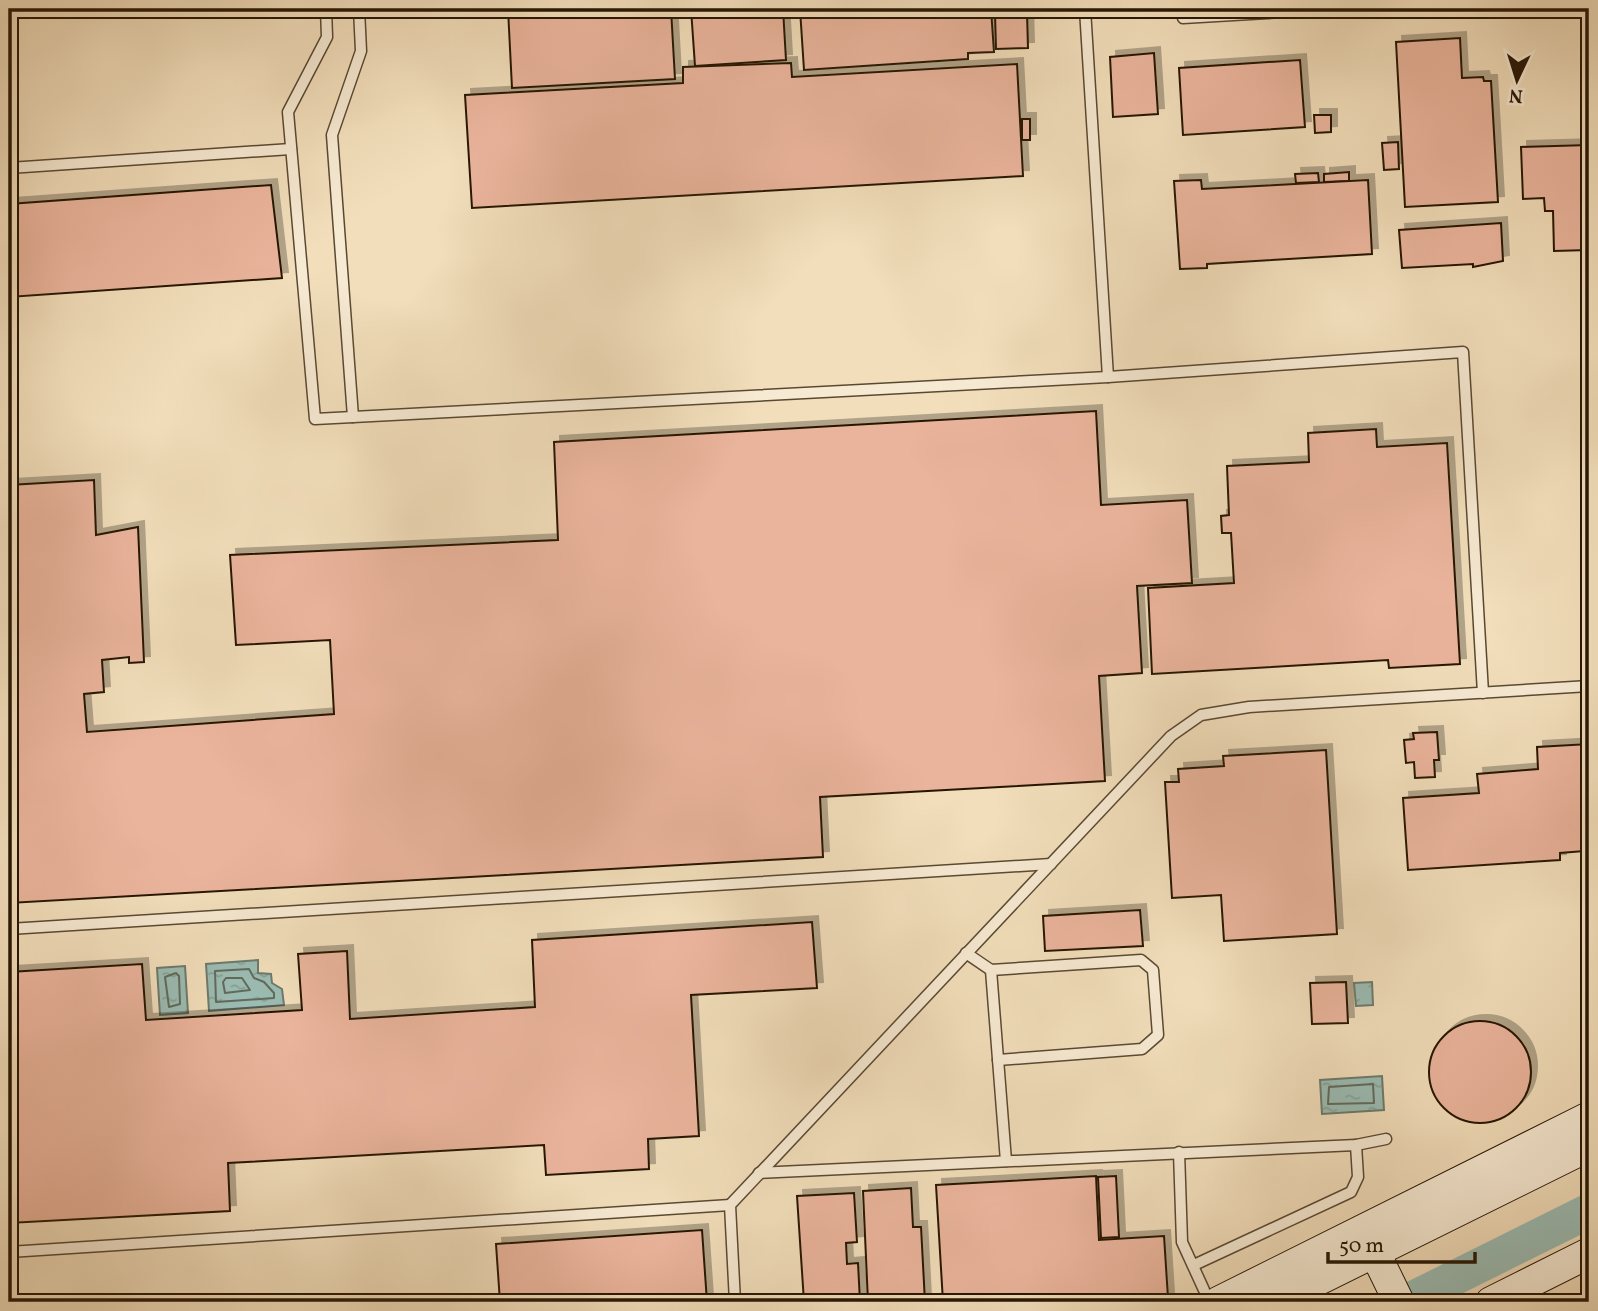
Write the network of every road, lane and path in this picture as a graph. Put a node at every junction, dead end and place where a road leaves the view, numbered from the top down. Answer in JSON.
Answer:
{"nodes":[{"id":1,"x":326,"y":9,"type":"edge"},
{"id":2,"x":359,"y":9,"type":"edge"},
{"id":3,"x":1086,"y":9,"type":"edge"},
{"id":4,"x":1182,"y":9,"type":"edge"},
{"id":5,"x":1333,"y":9,"type":"edge"},
{"id":6,"x":291,"y":149,"type":"junction"},
{"id":7,"x":9,"y":168,"type":"edge"},
{"id":8,"x":1108,"y":377,"type":"junction"},
{"id":9,"x":353,"y":417,"type":"junction"},
{"id":10,"x":1589,"y":686,"type":"edge"},
{"id":11,"x":1483,"y":693,"type":"junction"},
{"id":12,"x":1051,"y":864,"type":"junction"},
{"id":13,"x":9,"y":929,"type":"edge"},
{"id":14,"x":966,"y":953,"type":"junction"},
{"id":15,"x":991,"y":970,"type":"junction"},
{"id":16,"x":998,"y":1060,"type":"junction"},
{"id":17,"x":1589,"y":1117,"type":"edge"},
{"id":18,"x":1589,"y":1130,"type":"edge"},
{"id":19,"x":1385,"y":1139,"type":"dead end"},
{"id":20,"x":1356,"y":1146,"type":"junction"},
{"id":21,"x":1589,"y":1146,"type":"edge"},
{"id":22,"x":1179,"y":1152,"type":"junction"},
{"id":23,"x":1006,"y":1161,"type":"junction"},
{"id":24,"x":759,"y":1173,"type":"junction"},
{"id":25,"x":730,"y":1205,"type":"junction"},
{"id":26,"x":9,"y":1252,"type":"edge"},
{"id":27,"x":1375,"y":1253,"type":"junction"},
{"id":28,"x":1589,"y":1253,"type":"edge"},
{"id":29,"x":1194,"y":1265,"type":"junction"},
{"id":30,"x":1211,"y":1296,"type":"edge"},
{"id":31,"x":1397,"y":1298,"type":"edge"},
{"id":32,"x":735,"y":1302,"type":"edge"},
{"id":33,"x":1244,"y":1302,"type":"edge"},
{"id":34,"x":1274,"y":1302,"type":"edge"},
{"id":35,"x":1491,"y":1302,"type":"edge"}],
"edges":[{"from":1,"to":6,"type":"lane"},
{"from":2,"to":9,"type":"lane"},
{"from":3,"to":8,"type":"lane"},
{"from":4,"to":5,"type":"lane"},
{"from":6,"to":7,"type":"lane"},
{"from":6,"to":9,"type":"lane"},
{"from":8,"to":9,"type":"lane"},
{"from":8,"to":11,"type":"lane"},
{"from":10,"to":11,"type":"lane"},
{"from":11,"to":12,"type":"lane"},
{"from":12,"to":13,"type":"lane"},
{"from":12,"to":14,"type":"lane"},
{"from":14,"to":15,"type":"lane"},
{"from":14,"to":24,"type":"lane"},
{"from":15,"to":16,"type":"lane"},
{"from":15,"to":16,"type":"lane"},
{"from":16,"to":23,"type":"lane"},
{"from":17,"to":30,"type":"street"},
{"from":18,"to":33,"type":"street"},
{"from":19,"to":20,"type":"lane"},
{"from":20,"to":22,"type":"lane"},
{"from":20,"to":29,"type":"lane"},
{"from":21,"to":27,"type":"street"},
{"from":22,"to":23,"type":"lane"},
{"from":22,"to":29,"type":"lane"},
{"from":23,"to":24,"type":"lane"},
{"from":24,"to":25,"type":"lane"},
{"from":25,"to":26,"type":"lane"},
{"from":25,"to":32,"type":"lane"},
{"from":27,"to":31,"type":"street"},
{"from":27,"to":34,"type":"street"},
{"from":28,"to":35,"type":"street"},
{"from":29,"to":30,"type":"lane"}]}
